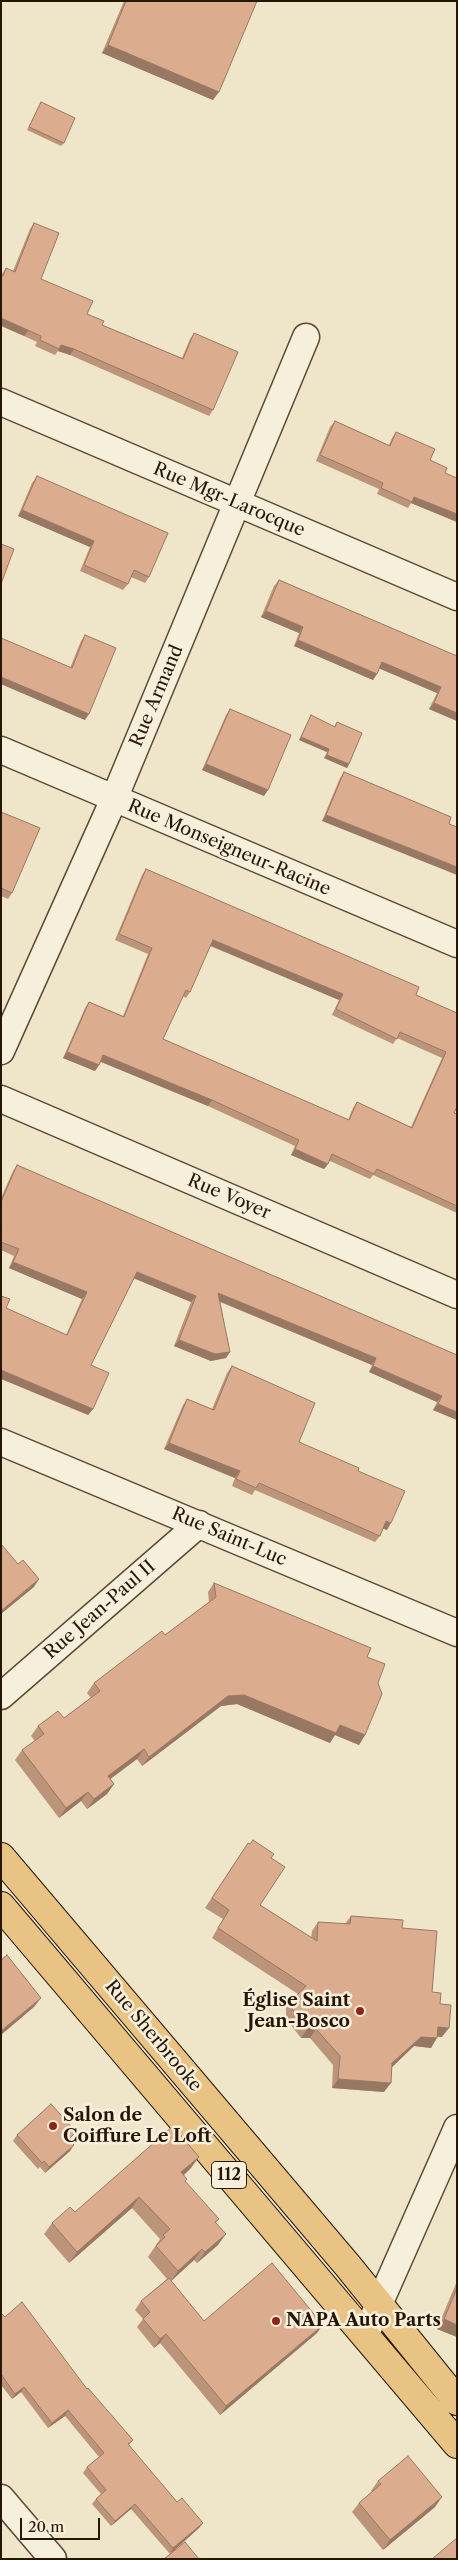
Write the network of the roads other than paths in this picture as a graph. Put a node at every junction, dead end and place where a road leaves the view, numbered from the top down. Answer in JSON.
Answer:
{"nodes":[{"id":1,"x":306,"y":337,"type":"dead end"},
{"id":2,"x":1,"y":402,"type":"edge"},
{"id":3,"x":238,"y":504,"type":"junction"},
{"id":4,"x":457,"y":598,"type":"edge"},
{"id":5,"x":1,"y":750,"type":"edge"},
{"id":6,"x":114,"y":799,"type":"junction"},
{"id":7,"x":457,"y":944,"type":"edge"},
{"id":8,"x":1,"y":1051,"type":"edge"},
{"id":9,"x":1,"y":1099,"type":"edge"},
{"id":10,"x":457,"y":1295,"type":"edge"},
{"id":11,"x":1,"y":1442,"type":"edge"},
{"id":12,"x":198,"y":1524,"type":"junction"},
{"id":13,"x":457,"y":1633,"type":"edge"},
{"id":14,"x":1,"y":1696,"type":"edge"},
{"id":15,"x":1,"y":1857,"type":"edge"},
{"id":16,"x":1,"y":1906,"type":"edge"},
{"id":17,"x":457,"y":2128,"type":"edge"},
{"id":18,"x":379,"y":2305,"type":"junction"},
{"id":19,"x":365,"y":2336,"type":"junction"},
{"id":20,"x":457,"y":2401,"type":"edge"},
{"id":21,"x":457,"y":2444,"type":"edge"},
{"id":22,"x":1,"y":2498,"type":"edge"},
{"id":23,"x":53,"y":2559,"type":"edge"}],
"edges":[{"from":1,"to":3,"type":"street","name":"Rue Armand"},
{"from":2,"to":3,"type":"street","name":"Rue Mgr-Larocque"},
{"from":3,"to":4,"type":"street","name":"Rue Mgr-Larocque"},
{"from":3,"to":6,"type":"street","name":"Rue Armand"},
{"from":5,"to":6,"type":"street","name":"Rue Monseigneur-Racine"},
{"from":6,"to":7,"type":"street","name":"Rue Monseigneur-Racine"},
{"from":6,"to":8,"type":"street","name":"Rue Armand"},
{"from":9,"to":10,"type":"street","name":"Rue Voyer"},
{"from":11,"to":12,"type":"street","name":"Rue Saint-Luc"},
{"from":12,"to":13,"type":"street","name":"Rue Saint-Luc"},
{"from":12,"to":14,"type":"street","name":"Rue Jean-Paul II"},
{"from":15,"to":18,"type":"main road","name":"Rue Sherbrooke","number":"112"},
{"from":16,"to":19,"type":"main road","name":"Rue Sherbrooke","number":"112"},
{"from":17,"to":18,"type":"street"},
{"from":18,"to":19,"type":"street"},
{"from":18,"to":20,"type":"main road","name":"Rue Sherbrooke","number":"112"},
{"from":19,"to":21,"type":"main road","name":"Rue Sherbrooke","number":"112"},
{"from":22,"to":23,"type":"street"}]}
